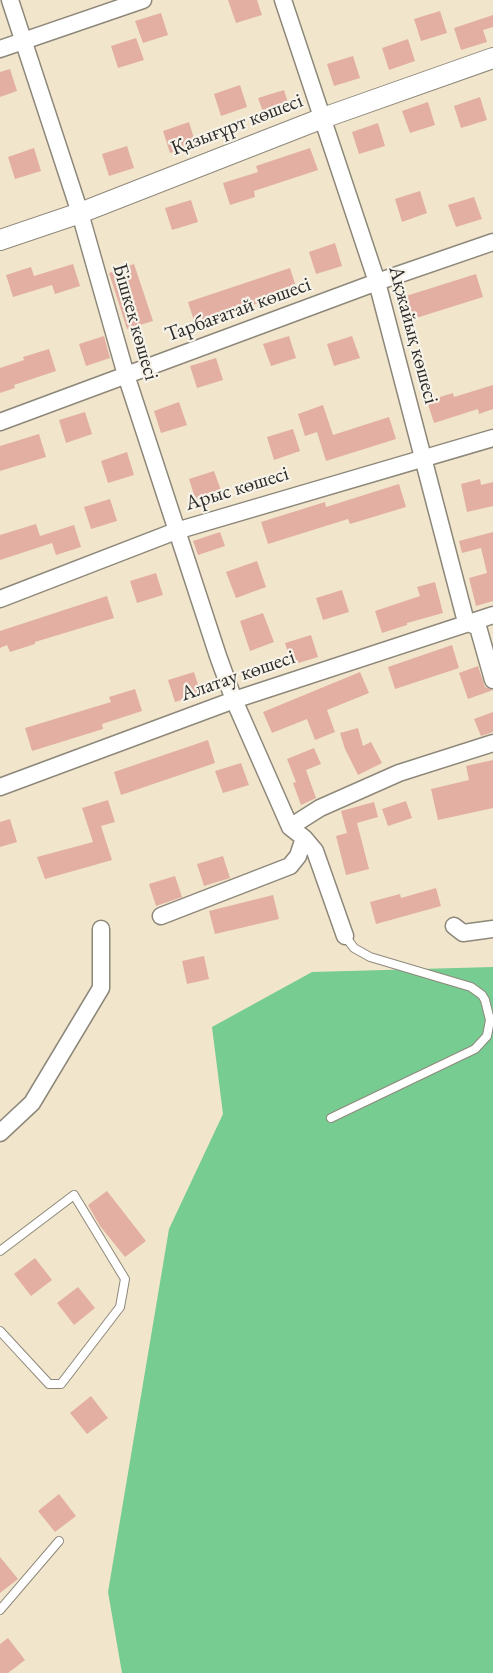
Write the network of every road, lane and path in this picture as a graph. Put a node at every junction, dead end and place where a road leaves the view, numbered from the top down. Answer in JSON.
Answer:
{"nodes":[{"id":1,"x":10,"y":0,"type":"edge"},
{"id":2,"x":143,"y":0,"type":"edge"},
{"id":3,"x":283,"y":0,"type":"edge"},
{"id":4,"x":23,"y":40,"type":"junction"},
{"id":5,"x":0,"y":49,"type":"edge"},
{"id":6,"x":493,"y":57,"type":"edge"},
{"id":7,"x":323,"y":118,"type":"junction"},
{"id":8,"x":80,"y":213,"type":"junction"},
{"id":9,"x":0,"y":240,"type":"edge"},
{"id":10,"x":493,"y":242,"type":"edge"},
{"id":11,"x":377,"y":282,"type":"junction"},
{"id":12,"x":126,"y":375,"type":"junction"},
{"id":13,"x":0,"y":422,"type":"edge"},
{"id":14,"x":493,"y":438,"type":"edge"},
{"id":15,"x":422,"y":457,"type":"junction"},
{"id":16,"x":176,"y":531,"type":"junction"},
{"id":17,"x":0,"y":599,"type":"edge"},
{"id":18,"x":493,"y":615,"type":"edge"},
{"id":19,"x":466,"y":622,"type":"junction"},
{"id":20,"x":493,"y":680,"type":"edge"},
{"id":21,"x":234,"y":700,"type":"junction"},
{"id":22,"x":493,"y":743,"type":"edge"},
{"id":23,"x":0,"y":787,"type":"edge"},
{"id":24,"x":290,"y":827,"type":"junction"},
{"id":25,"x":304,"y":838,"type":"junction"},
{"id":26,"x":161,"y":916,"type":"dead end"},
{"id":27,"x":454,"y":926,"type":"dead end"},
{"id":28,"x":100,"y":929,"type":"dead end"},
{"id":29,"x":493,"y":929,"type":"edge"},
{"id":30,"x":345,"y":936,"type":"joint"},
{"id":31,"x":489,"y":999,"type":"edge"},
{"id":32,"x":331,"y":1118,"type":"dead end"},
{"id":33,"x":0,"y":1132,"type":"edge"},
{"id":34,"x":0,"y":1251,"type":"edge"},
{"id":35,"x":0,"y":1331,"type":"edge"},
{"id":36,"x":59,"y":1541,"type":"dead end"},
{"id":37,"x":0,"y":1610,"type":"edge"}],
"edges":[{"from":1,"to":4,"type":"street","name":"Бішкек көшесі"},
{"from":2,"to":4,"type":"street"},
{"from":3,"to":7,"type":"street","name":"Ақжайық көшесі"},
{"from":4,"to":5,"type":"street"},
{"from":4,"to":8,"type":"street","name":"Бішкек көшесі"},
{"from":6,"to":7,"type":"street","name":"Қазығұрт көшесі"},
{"from":7,"to":8,"type":"street","name":"Қазығұрт көшесі"},
{"from":7,"to":11,"type":"street","name":"Ақжайық көшесі"},
{"from":8,"to":9,"type":"street","name":"Қазығұрт көшесі"},
{"from":8,"to":12,"type":"street","name":"Бішкек көшесі"},
{"from":10,"to":11,"type":"street","name":"Тарбағатай көшесі"},
{"from":11,"to":12,"type":"street","name":"Тарбағатай көшесі"},
{"from":11,"to":15,"type":"street","name":"Ақжайық көшесі"},
{"from":12,"to":13,"type":"street","name":"Тарбағатай көшесі"},
{"from":12,"to":16,"type":"street","name":"Бішкек көшесі"},
{"from":14,"to":15,"type":"street","name":"Арыс көшесі"},
{"from":15,"to":16,"type":"street","name":"Арыс көшесі"},
{"from":15,"to":19,"type":"street","name":"Ақжайық көшесі"},
{"from":16,"to":17,"type":"street","name":"Арыс көшесі"},
{"from":16,"to":21,"type":"street","name":"Бішкек көшесі"},
{"from":18,"to":19,"type":"street","name":"Алатау көшесі"},
{"from":19,"to":20,"type":"street","name":"Ақжайық көшесі"},
{"from":19,"to":21,"type":"street","name":"Алатау көшесі"},
{"from":21,"to":23,"type":"street","name":"Алатау көшесі"},
{"from":21,"to":24,"type":"street","name":"Бішкек көшесі"},
{"from":22,"to":24,"type":"street"},
{"from":24,"to":25,"type":"street"},
{"from":25,"to":26,"type":"street"},
{"from":25,"to":30,"type":"street"},
{"from":27,"to":29,"type":"street"},
{"from":28,"to":33,"type":"street"},
{"from":30,"to":31,"type":"lane"},
{"from":31,"to":32,"type":"lane"},
{"from":34,"to":35,"type":"lane"},
{"from":36,"to":37,"type":"lane"}]}
